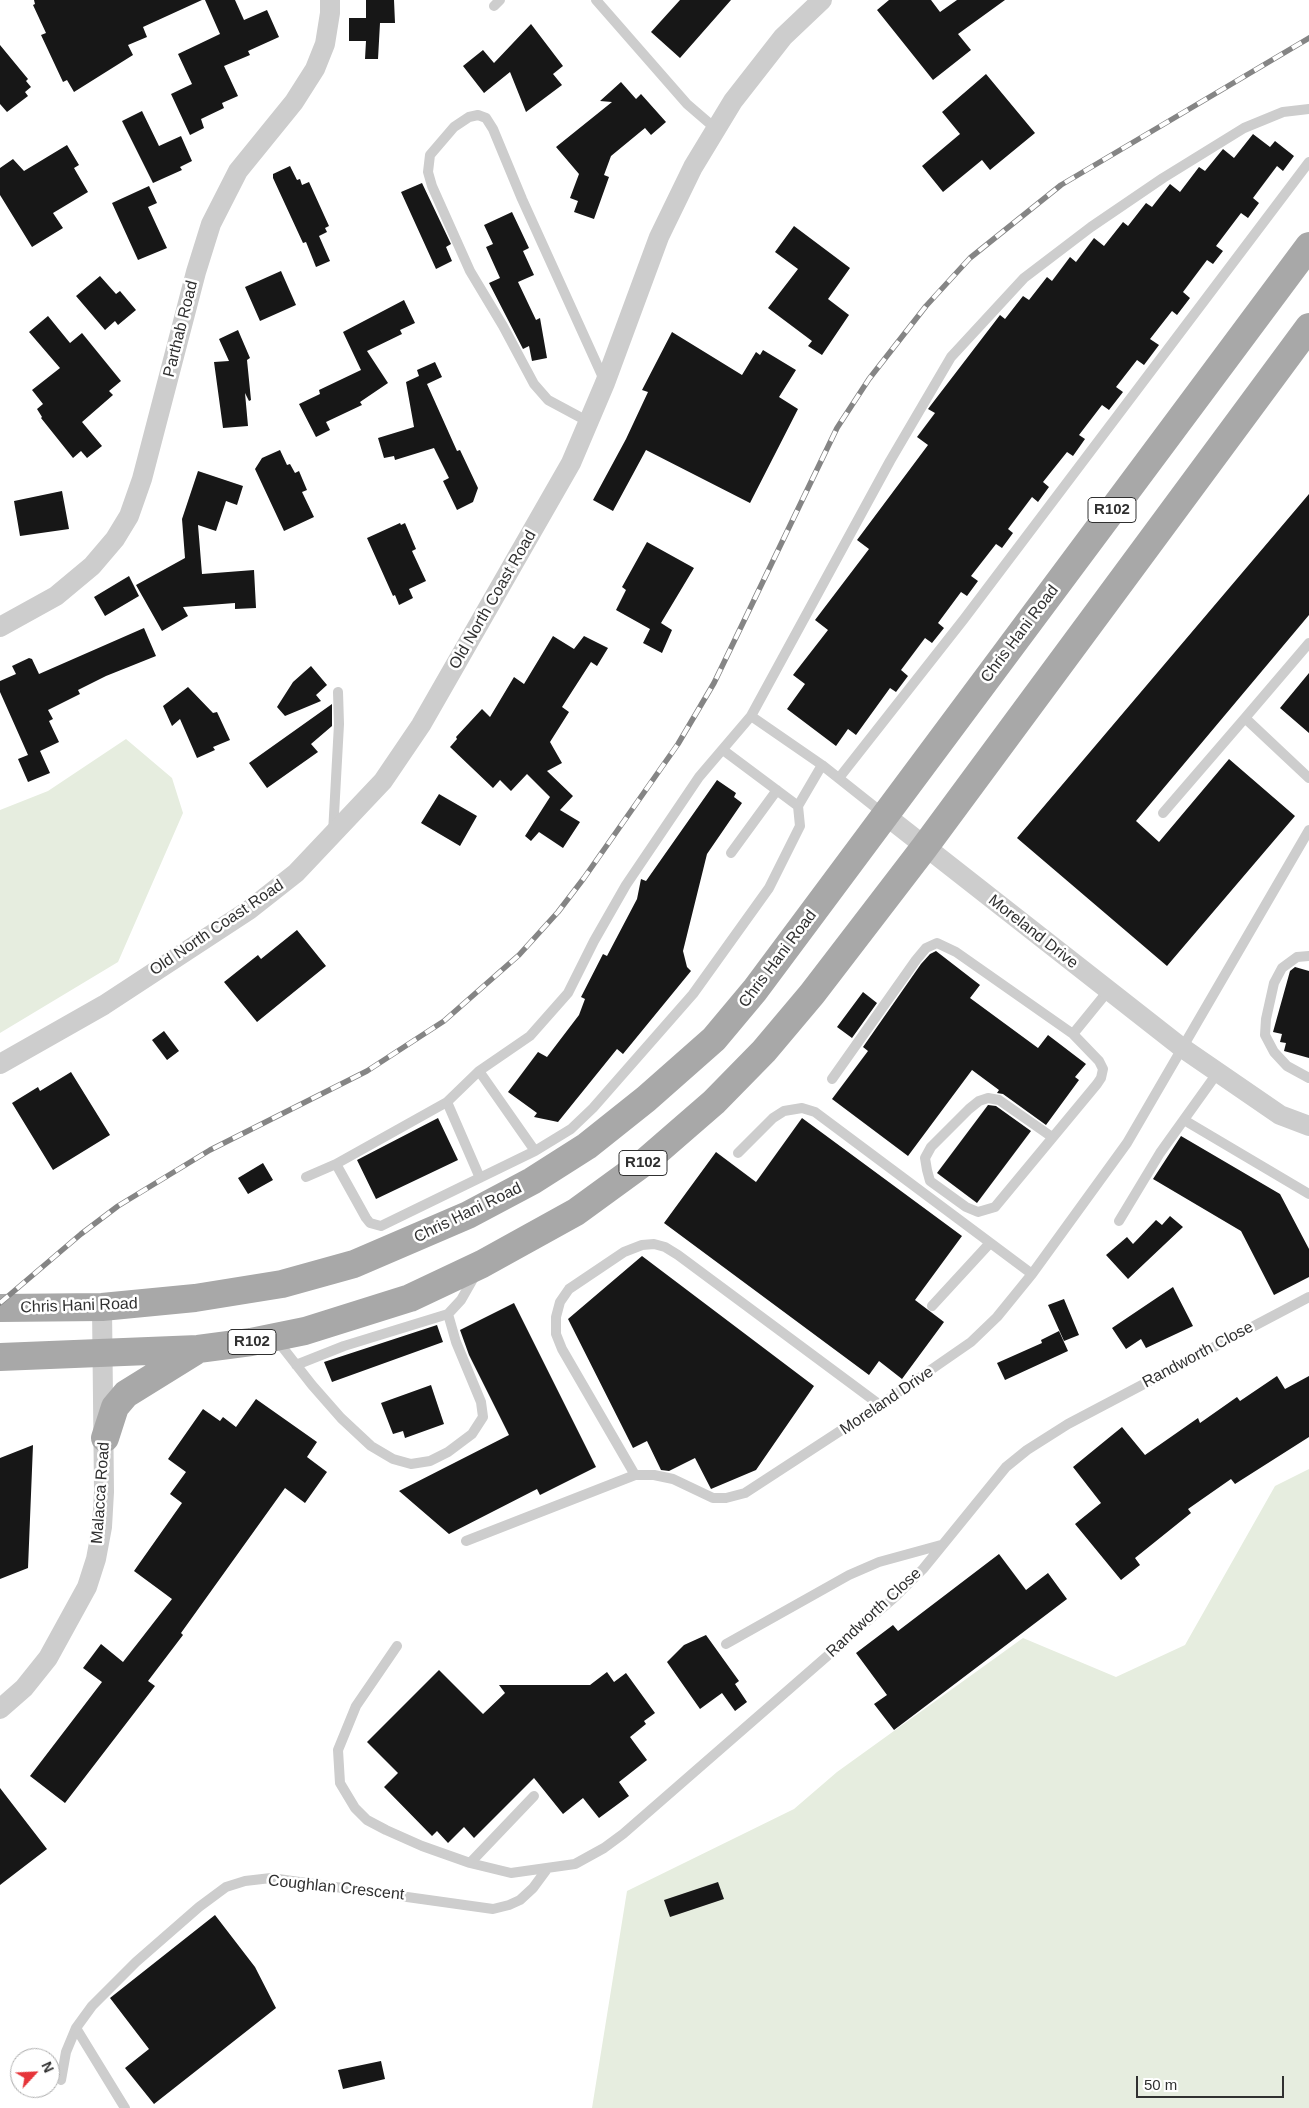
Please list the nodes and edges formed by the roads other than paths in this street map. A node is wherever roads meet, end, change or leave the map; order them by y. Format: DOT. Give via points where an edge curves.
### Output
graph roads {
  1 [pos="330,0"];
  2 [pos="596,0"];
  3 [pos="822,0"];
  4 [pos="1309,109"];
  5 [pos="716,129"];
  6 [pos="1309,162"];
  7 [pos="1309,246"];
  8 [pos="1309,327"];
  9 [pos="605,383"];
  10 [pos="588,422"];
  11 [pos="0,627"];
  12 [pos="1309,643"];
  13 [pos="338,692"];
  14 [pos="751,716"];
  15 [pos="1245,718"];
  16 [pos="723,750"];
  17 [pos="822,765"];
  18 [pos="839,778"];
  19 [pos="1309,778"];
  20 [pos="777,790"];
  21 [pos="798,806"];
  22 [pos="1163,813"];
  23 [pos="885,815"];
  24 [pos="1309,830"];
  25 [pos="333,836"];
  26 [pos="924,848"];
  27 [pos="731,853"];
  28 [pos="1309,956"];
  29 [pos="1108,991"];
  30 [pos="1072,1034"];
  31 [pos="1181,1048"];
  32 [pos="0,1064"];
  33 [pos="479,1071"];
  34 [pos="1218,1072"];
  35 [pos="1309,1078"];
  36 [pos="832,1079"];
  37 [pos="447,1102"];
  38 [pos="1184,1120"];
  39 [pos="1309,1126"];
  40 [pos="1052,1138"];
  41 [pos="535,1151"];
  42 [pos="738,1153"];
  43 [pos="336,1164"];
  44 [pos="306,1177"];
  45 [pos="480,1178"];
  46 [pos="1309,1194"];
  47 [pos="1119,1222"];
  48 [pos="990,1243"];
  49 [pos="482,1264"];
  50 [pos="1032,1274"];
  51 [pos="1309,1297"];
  52 [pos="932,1306"];
  53 [pos="102,1307"];
  54 [pos="0,1308"];
  55 [pos="448,1314"];
  56 [pos="274,1337"];
  57 [pos="198,1349"];
  58 [pos="103,1354"];
  59 [pos="0,1357"];
  60 [pos="296,1366"];
  61 [pos="880,1406"];
  62 [pos="105,1438"];
  63 [pos="635,1475"];
  64 [pos="466,1541"];
  65 [pos="941,1545"];
  66 [pos="726,1644"];
  67 [pos="397,1646"];
  68 [pos="0,1709"];
  69 [pos="534,1796"];
  70 [pos="470,1862"];
  71 [pos="547,1869"];
  72 [pos="76,2028"];
  73 [pos="61,2080"];
  74 [pos="125,2108"];
  1 -- 11 [label="street, Parthab Road" via="325,44 315,68 294,102 238,171 211,224 142,479 129,516 92,566 56,596"];
  2 -- 5 [label="lane" via="688,104"];
  3 -- 5 [label="street, Old North Coast Road" via="783,37"];
  4 -- 14 [label="lane" via="1283,112 1244,128 1115,211 1024,278 951,357 890,461"];
  5 -- 9 [label="street, Old North Coast Road" via="693,166 659,237"];
  6 -- 18 [label="lane" via="1006,564"];
  7 -- 23 [label="main road, Chris Hani Road / R102"];
  8 -- 26 [label="main road, R102"];
  9 -- 10 [label="street, Old North Coast Road"];
  9 -- 10 [label="lane" via="489,122 482,115 469,117 454,128 430,155 428,172 432,186 470,271 534,384 548,400"];
  10 -- 25 [label="street, Old North Coast Road" via="571,463 421,725 383,781"];
  12 -- 15 [label="lane"];
  13 -- 25 [label="lane"];
  14 -- 16 [label="lane"];
  14 -- 17 [label="lane"];
  15 -- 19 [label="lane"];
  15 -- 22 [label="lane"];
  16 -- 20 [label="lane"];
  16 -- 33 [label="lane" via="699,777 626,886 568,993 530,1036"];
  17 -- 18 [label="lane"];
  17 -- 21 [label="lane"];
  18 -- 23 [label="lane"];
  20 -- 21 [label="lane"];
  20 -- 27 [label="lane"];
  21 -- 41 [label="lane" via="800,826 782,864 693,994 593,1108 571,1129"];
  23 -- 26 [label="street, Moreland Drive"];
  23 -- 53 [label="main road, Chris Hani Road / R102" via="755,990 714,1039 587,1146 532,1181 468,1216 354,1264 282,1284 195,1298"];
  24 -- 31 [label="lane, Moreland Drive"];
  25 -- 32 [label="street, Old North Coast Road" via="296,873 249,910 104,1005"];
  26 -- 29 [label="street, Moreland Drive"];
  26 -- 49 [label="main road, R102" via="812,994 764,1051 714,1102 646,1161 576,1212"];
  28 -- 35 [label="lane" via="1297,956 1282,968 1274,983 1265,1035 1287,1066"];
  29 -- 30 [label="lane"];
  29 -- 31 [label="street, Moreland Drive"];
  30 -- 36 [label="lane" via="956,952 937,943 926,948 916,960"];
  30 -- 40 [label="lane" via="1099,1062 1102,1075"];
  31 -- 34 [label="street, Moreland Drive"];
  31 -- 50 [label="lane, Moreland Drive" via="1127,1143"];
  33 -- 37 [label="lane"];
  33 -- 41 [label="lane"];
  34 -- 38 [label="lane"];
  34 -- 39 [label="street, Moreland Drive" via="1280,1114"];
  37 -- 43 [label="lane"];
  37 -- 45 [label="lane"];
  38 -- 46 [label="lane"];
  38 -- 47 [label="lane"];
  40 -- 40 [label="lane" via="995,1207 987,1210 978,1212 966,1207 930,1181 925,1158 930,1147 979,1101 988,1098 999,1100"];
  41 -- 45 [label="lane"];
  42 -- 48 [label="lane" via="784,1111 802,1108 815,1112"];
  43 -- 44 [label="lane"];
  43 -- 45 [label="lane" via="366,1218 370,1223 381,1226"];
  48 -- 50 [label="lane"];
  48 -- 52 [label="lane"];
  49 -- 55 [label="lane" via="461,1300"];
  49 -- 56 [label="main road, R102" via="410,1298 305,1331"];
  50 -- 61 [label="lane, Moreland Drive" via="997,1317 971,1342"];
  51 -- 65 [label="lane, Randworth Close" via="1046,1436 1006,1467"];
  53 -- 54 [label="main road, Chris Hani Road / R102"];
  53 -- 58 [label="street, Malacca Road"];
  55 -- 60 [label="lane" via="344,1346"];
  55 -- 60 [label="lane" via="481,1402 483,1416 472,1434 430,1461 411,1464 393,1459 372,1446 341,1418"];
  56 -- 57 [label="main road, R102"];
  56 -- 60 [label="lane"];
  57 -- 58 [label="main road, R102"];
  57 -- 62 [label="main road" via="126,1394 115,1407"];
  58 -- 59 [label="main road, R102"];
  58 -- 62 [label="street, Malacca Road"];
  61 -- 63 [label="lane, Moreland Drive" via="745,1493 713,1498 673,1479 654,1474"];
  61 -- 63 [label="lane" via="678,1255 654,1244 642,1245 624,1252 569,1288 556,1317 556,1334 562,1349"];
  62 -- 68 [label="street, Malacca Road" via="102,1527 87,1587 48,1658 24,1688"];
  63 -- 64 [label="lane, Moreland Drive"];
  65 -- 66 [label="lane" via="879,1562 850,1575"];
  65 -- 71 [label="lane, Randworth Close" via="895,1597 623,1834 575,1864"];
  67 -- 70 [label="lane" via="356,1706 338,1750 340,1783 355,1808 367,1820 422,1846"];
  69 -- 70 [label="lane"];
  70 -- 71 [label="lane, Randworth Close" via="511,1873"];
  71 -- 72 [label="lane, Coughlan Crescent" via="520,1900 493,1908 271,1878 226,1887 136,1962 92,2006"];
  72 -- 73 [label="lane, Coughlan Crescent" via="66,2052"];
  72 -- 74 [label="lane"];
}
